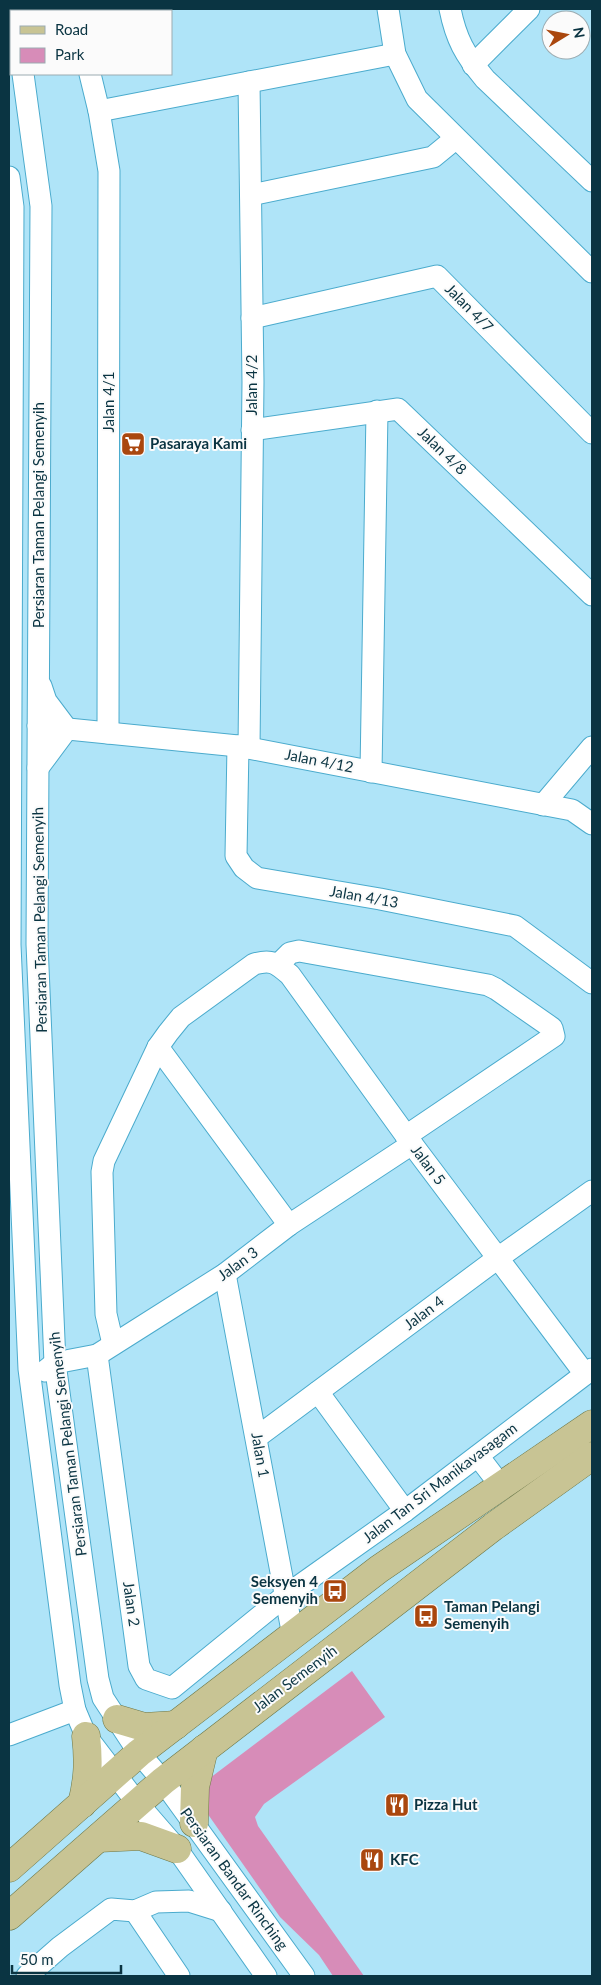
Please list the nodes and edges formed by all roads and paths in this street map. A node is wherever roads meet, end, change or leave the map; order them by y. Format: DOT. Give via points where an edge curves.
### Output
graph roads {
  1 [pos="388,9"];
  2 [pos="450,9"];
  3 [pos="529,9"];
  4 [pos="395,54"];
  5 [pos="473,65"];
  6 [pos="23,75"];
  7 [pos="90,75"];
  8 [pos="249,82"];
  9 [pos="100,111"];
  10 [pos="455,138"];
  11 [pos="9,177"];
  12 [pos="592,181"];
  13 [pos="251,194"];
  14 [pos="592,272"];
  15 [pos="252,318"];
  16 [pos="377,411"];
  17 [pos="252,430"];
  18 [pos="592,432"];
  19 [pos="592,595"];
  20 [pos="39,679"];
  21 [pos="11,684"];
  22 [pos="38,726"];
  23 [pos="67,729"];
  24 [pos="108,733"];
  25 [pos="243,747"];
  26 [pos="592,747"];
  27 [pos="11,762"];
  28 [pos="38,768"];
  29 [pos="371,772"];
  30 [pos="543,805"];
  31 [pos="592,824"];
  32 [pos="273,963"];
  33 [pos="592,983"];
  34 [pos="158,1047"];
  35 [pos="13,1106"];
  36 [pos="409,1140"];
  37 [pos="14,1149"];
  38 [pos="46,1155"];
  39 [pos="9,1176"];
  40 [pos="592,1191"];
  41 [pos="22,1198"];
  42 [pos="289,1225"];
  43 [pos="498,1258"];
  44 [pos="225,1274"];
  45 [pos="27,1328"];
  46 [pos="105,1349"];
  47 [pos="55,1363"];
  48 [pos="589,1371"];
  49 [pos="318,1392"];
  50 [pos="32,1396"];
  51 [pos="592,1424"];
  52 [pos="257,1438"];
  53 [pos="478,1456"];
  54 [pos="592,1456"];
  55 [pos="501,1486"];
  56 [pos="405,1511"];
  57 [pos="285,1596"];
  58 [pos="293,1636"];
  59 [pos="74,1710"];
  60 [pos="117,1719"];
  61 [pos="176,1725"];
  62 [pos="9,1735"];
  63 [pos="86,1736"];
  64 [pos="204,1749"];
  65 [pos="139,1753"];
  66 [pos="115,1774"];
  67 [pos="163,1781"];
  68 [pos="82,1804"];
  69 [pos="138,1804"];
  70 [pos="194,1823"];
  71 [pos="99,1838"];
  72 [pos="177,1849"];
  73 [pos="9,1868"];
  74 [pos="135,1911"];
  75 [pos="221,1911"];
  76 [pos="9,1916"];
  77 [pos="27,1976"];
  78 [pos="179,1976"];
  79 [pos="266,1976"];
  80 [pos="304,1976"];
  1 -- 4 [label="street"];
  2 -- 5 [label="street" via="455,34"];
  3 -- 5 [label="street"];
  4 -- 8 [label="street"];
  4 -- 10 [label="street" via="416,99"];
  5 -- 12 [label="street"];
  6 -- 20 [label="street, Persiaran Taman Pelangi Semenyih" via="40,206"];
  7 -- 9 [label="street, Jalan 4/1"];
  8 -- 9 [label="street"];
  8 -- 13 [label="street, Jalan 4/2"];
  9 -- 24 [label="street, Jalan 4/1" via="109,171"];
  10 -- 13 [label="street" via="433,158"];
  10 -- 14 [label="street"];
  11 -- 21 [label="street, Persiaran Taman Pelangi Semenyih" via="13,207"];
  13 -- 15 [label="street, Jalan 4/2"];
  15 -- 17 [label="street, Jalan 4/2"];
  15 -- 18 [label="street, Jalan 4/7" via="437,276"];
  16 -- 17 [label="street, Jalan 4/8"];
  16 -- 19 [label="street, Jalan 4/8" via="398,409"];
  16 -- 29 [label="street"];
  17 -- 25 [label="street, Jalan 4/2"];
  20 -- 22 [label="street, Persiaran Taman Pelangi Semenyih"];
  20 -- 23 [label="street" via="46,701"];
  21 -- 22 [label="street" via="25,715"];
  21 -- 27 [label="street, Persiaran Taman Pelangi Semenyih"];
  22 -- 23 [label="street, Jalan 4/12"];
  22 -- 27 [label="street" via="30,731"];
  22 -- 28 [label="street, Persiaran Taman Pelangi Semenyih"];
  23 -- 24 [label="street, Jalan 4/12"];
  23 -- 28 [label="street"];
  24 -- 25 [label="street, Jalan 4/12"];
  25 -- 29 [label="street, Jalan 4/12"];
  25 -- 33 [label="street, Jalan 4/13" via="236,856 256,878 515,926"];
  26 -- 30 [label="street"];
  27 -- 35 [label="street, Persiaran Taman Pelangi Semenyih"];
  28 -- 38 [label="street, Persiaran Taman Pelangi Semenyih" via="38,944"];
  29 -- 30 [label="street, Jalan 4/12"];
  30 -- 31 [label="street, Jalan 4/12" via="572,810"];
  32 -- 34 [label="street" via="254,964 181,1017"];
  32 -- 36 [label="street, Jalan 5" via="290,975"];
  32 -- 36 [label="street, Jalan 3" via="299,950 488,985 552,1028 554,1036"];
  34 -- 42 [label="street"];
  34 -- 46 [label="street" via="103,1166"];
  35 -- 37 [label="street, Persiaran Taman Pelangi Semenyih"];
  36 -- 42 [label="street, Jalan 3"];
  36 -- 43 [label="street, Jalan 5"];
  37 -- 38 [label="street"];
  37 -- 41 [label="street, Persiaran Taman Pelangi Semenyih"];
  38 -- 47 [label="street, Persiaran Taman Pelangi Semenyih"];
  39 -- 41 [label="street"];
  40 -- 43 [label="street, Jalan 4"];
  41 -- 45 [label="street, Persiaran Taman Pelangi Semenyih"];
  42 -- 44 [label="street, Jalan 3"];
  43 -- 48 [label="street, Jalan 5"];
  43 -- 49 [label="street, Jalan 4"];
  44 -- 46 [label="street, Jalan 3"];
  44 -- 52 [label="street, Jalan 1"];
  45 -- 47 [label="street" via="35,1344"];
  45 -- 50 [label="street, Persiaran Taman Pelangi Semenyih"];
  46 -- 47 [label="street, Jalan 3"];
  46 -- 57 [label="street, Jalan 2" via="139,1666 146,1679 172,1688"];
  47 -- 50 [label="street" via="35,1384"];
  47 -- 60 [label="street, Persiaran Taman Pelangi Semenyih" via="98,1679 103,1698"];
  48 -- 53 [label="street, Jalan Tan Sri Manikavasagam"];
  49 -- 52 [label="street, Jalan 4"];
  49 -- 56 [label="street"];
  50 -- 59 [label="street, Persiaran Taman Pelangi Semenyih"];
  51 -- 55 [label="main road"];
  52 -- 57 [label="street, Jalan 1"];
  53 -- 55 [label="street"];
  53 -- 56 [label="street, Jalan Tan Sri Manikavasagam"];
  54 -- 64 [label="main road, Jalan Semenyih" via="493,1527"];
  55 -- 58 [label="main road" via="379,1569"];
  56 -- 57 [label="street, Jalan Tan Sri Manikavasagam"];
  57 -- 58 [label="street, Jalan 1"];
  58 -- 61 [label="main road"];
  59 -- 62 [label="street"];
  59 -- 63 [label="street, Persiaran Taman Pelangi Semenyih"];
  60 -- 61 [label="main road" via="144,1727"];
  60 -- 65 [label="street, Persiaran Taman Pelangi Semenyih"];
  61 -- 65 [label="main road"];
  63 -- 66 [label="street, Persiaran Taman Pelangi Semenyih"];
  63 -- 68 [label="main road" via="88,1780"];
  64 -- 67 [label="main road, Jalan Semenyih"];
  64 -- 70 [label="main road" via="195,1786"];
  65 -- 66 [label="main road"];
  65 -- 67 [label="street, Persiaran Bandar Rinching"];
  66 -- 68 [label="main road"];
  66 -- 69 [label="street, Persiaran Bandar Rinching"];
  67 -- 69 [label="main road, Jalan Semenyih"];
  67 -- 70 [label="street, Persiaran Bandar Rinching"];
  68 -- 73 [label="main road"];
  69 -- 71 [label="main road, Jalan Semenyih"];
  69 -- 72 [label="street, Persiaran Bandar Rinching"];
  70 -- 80 [label="street, Persiaran Bandar Rinching"];
  71 -- 72 [label="main road" via="140,1836"];
  71 -- 76 [label="main road, Jalan Semenyih"];
  72 -- 75 [label="street, Persiaran Bandar Rinching"];
  74 -- 75 [label="street" via="156,1902 189,1901"];
  74 -- 77 [label="street" via="111,1910"];
  74 -- 78 [label="street"];
  75 -- 79 [label="street, Persiaran Bandar Rinching"];
}
